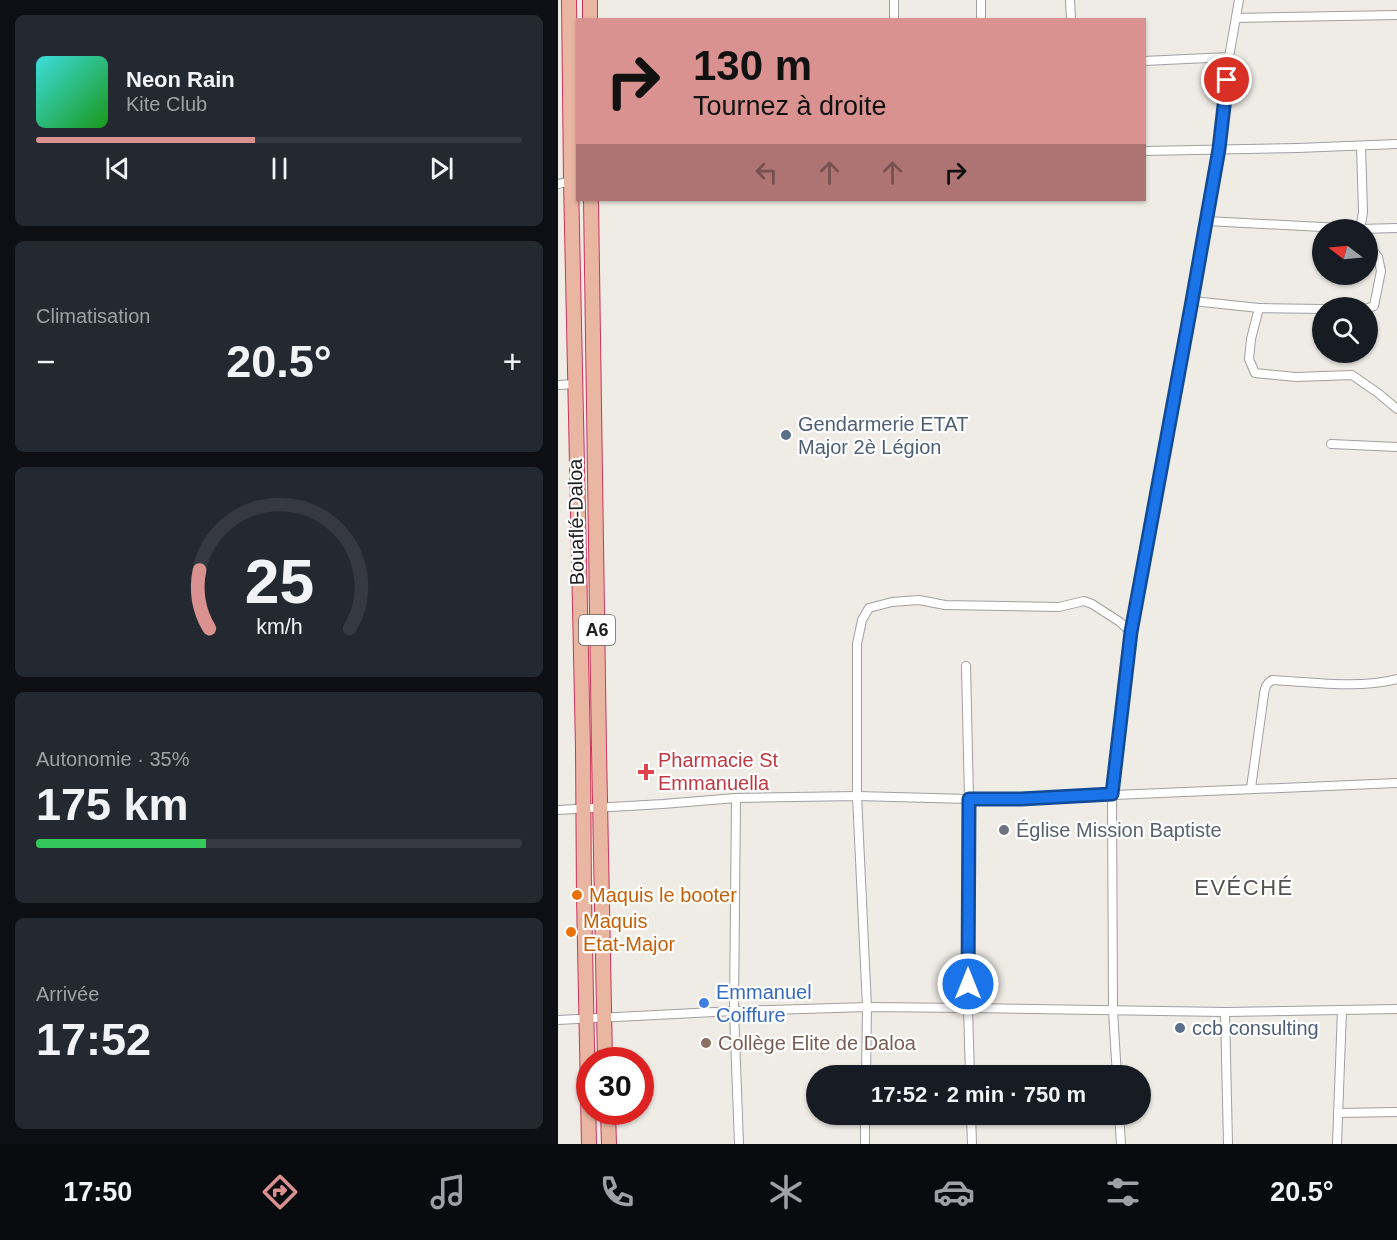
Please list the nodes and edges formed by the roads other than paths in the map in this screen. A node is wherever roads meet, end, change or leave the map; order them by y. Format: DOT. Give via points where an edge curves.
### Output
graph roads {
  1 [pos="569,0"];
  2 [pos="590,0"];
  3 [pos="894,0"];
  4 [pos="981,0"];
  5 [pos="1070,0"];
  6 [pos="1239,0"];
  7 [pos="1397,15"];
  8 [pos="591,18"];
  9 [pos="894,18"];
  10 [pos="981,18"];
  11 [pos="1071,18"];
  12 [pos="1236,18"];
  13 [pos="1229,57"];
  14 [pos="1146,61"];
  15 [pos="1397,144"];
  16 [pos="1361,146"];
  17 [pos="1219,149"];
  18 [pos="1146,151"];
  19 [pos="569,176"];
  20 [pos="591,201"];
  21 [pos="1362,219"];
  22 [pos="1207,221"];
  23 [pos="1312,226"];
  24 [pos="1397,228"];
  25 [pos="1378,229"];
  26 [pos="1378,257"];
  27 [pos="1376,297"];
  28 [pos="1192,301"];
  29 [pos="1259,308"];
  30 [pos="1312,309"];
  31 [pos="576,384"];
  32 [pos="558,385"];
  33 [pos="1397,409"];
  34 [pos="1331,444"];
  35 [pos="1397,447"];
  36 [pos="1131,632"];
  37 [pos="966,666"];
  38 [pos="1397,679"];
  39 [pos="1397,783"];
  40 [pos="1251,788"];
  41 [pos="1112,794"];
  42 [pos="857,795"];
  43 [pos="736,798"];
  44 [pos="969,799"];
  45 [pos="600,808"];
  46 [pos="583,809"];
  47 [pos="558,810"];
  48 [pos="867,1007"];
  49 [pos="968,1008"];
  50 [pos="1397,1009"];
  51 [pos="1342,1010"];
  52 [pos="734,1011"];
  53 [pos="1113,1011"];
  54 [pos="1225,1012"];
  55 [pos="586,1018"];
  56 [pos="604,1018"];
  57 [pos="558,1020"];
  58 [pos="605,1047"];
  59 [pos="866,1065"];
  60 [pos="970,1065"];
  61 [pos="1116,1065"];
  62 [pos="1397,1112"];
  63 [pos="1338,1113"];
  64 [pos="608,1125"];
  65 [pos="865,1125"];
  66 [pos="971,1125"];
  67 [pos="1120,1125"];
  68 [pos="589,1144"];
  69 [pos="609,1144"];
  70 [pos="740,1144"];
  71 [pos="865,1144"];
  72 [pos="972,1144"];
  73 [pos="1121,1144"];
  74 [pos="1228,1144"];
  75 [pos="1337,1144"];
  1 -- 19 [label="highway, Bouaflé-Daloa / A6"];
  2 -- 8 [label="highway"];
  3 -- 9 [label="street"];
  4 -- 10 [label="street"];
  5 -- 11 [label="street"];
  6 -- 12 [label="street"];
  7 -- 12 [label="street"];
  12 -- 13 [label="street"];
  13 -- 14 [label="street"];
  13 -- 17 [label="street"];
  15 -- 16 [label="street"];
  16 -- 17 [label="street"];
  16 -- 21 [label="street"];
  17 -- 18 [label="street"];
  17 -- 22 [label="street"];
  19 -- 31 [label="highway, Bouaflé-Daloa / A6"];
  20 -- 45 [label="highway, Bouaflé-Daloa / A6"];
  22 -- 23 [label="street"];
  22 -- 28 [label="street"];
  24 -- 25 [label="street"];
  26 -- 27 [label="street" via="1381,271"];
  28 -- 29 [label="street"];
  28 -- 36 [label="street"];
  29 -- 30 [label="street"];
  29 -- 33 [label="street" via="1249,359 1255,374 1352,375"];
  31 -- 32 [label="street"];
  31 -- 46 [label="highway, Bouaflé-Daloa / A6"];
  34 -- 35 [label="street"];
  36 -- 41 [label="street"];
  36 -- 42 [label="street" via="1084,602 1059,607 945,605 919,600 869,608 857,644"];
  37 -- 44 [label="street"];
  38 -- 40 [label="street" via="1365,684 1268,682"];
  39 -- 40 [label="street"];
  40 -- 41 [label="street"];
  41 -- 44 [label="street"];
  41 -- 53 [label="street"];
  42 -- 43 [label="street"];
  42 -- 44 [label="street"];
  42 -- 48 [label="street"];
  43 -- 45 [label="street"];
  43 -- 52 [label="street"];
  44 -- 49 [label="street"];
  45 -- 46 [label="street"];
  45 -- 56 [label="highway, Bouaflé-Daloa / A6"];
  46 -- 47 [label="street"];
  46 -- 55 [label="highway, Bouaflé-Daloa / A6"];
  48 -- 49 [label="street"];
  48 -- 52 [label="street"];
  48 -- 59 [label="street"];
  49 -- 53 [label="street"];
  49 -- 60 [label="street"];
  50 -- 51 [label="street"];
  51 -- 54 [label="street"];
  51 -- 63 [label="street"];
  52 -- 56 [label="street"];
  52 -- 70 [label="street"];
  53 -- 54 [label="street"];
  53 -- 61 [label="street"];
  54 -- 74 [label="street"];
  55 -- 56 [label="street"];
  55 -- 57 [label="street"];
  55 -- 68 [label="highway, Bouaflé-Daloa / A6"];
  56 -- 58 [label="highway, Bouaflé-Daloa / A6"];
  62 -- 63 [label="street"];
  63 -- 75 [label="street"];
  64 -- 69 [label="highway"];
  65 -- 71 [label="street"];
  66 -- 72 [label="street"];
  67 -- 73 [label="street"];
}
